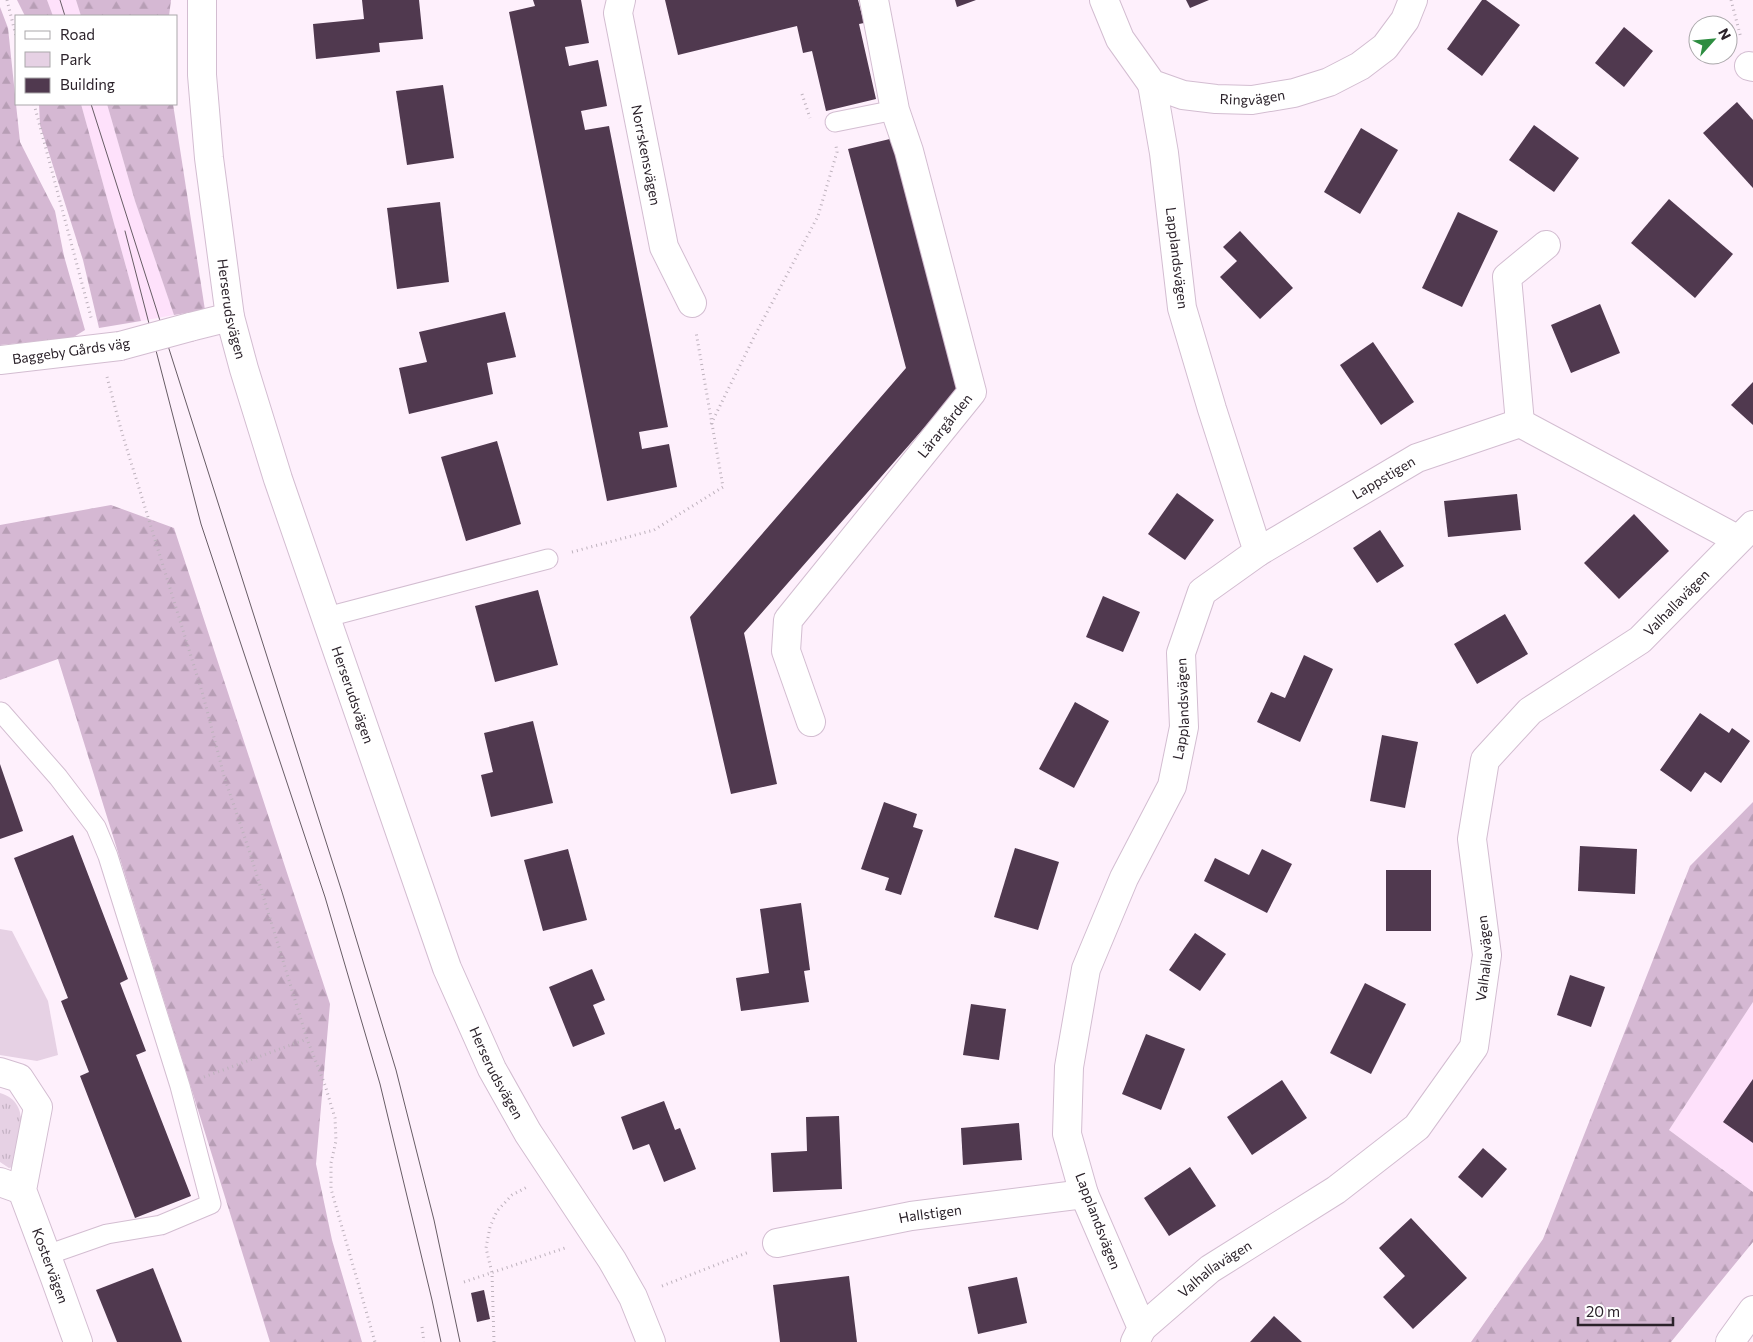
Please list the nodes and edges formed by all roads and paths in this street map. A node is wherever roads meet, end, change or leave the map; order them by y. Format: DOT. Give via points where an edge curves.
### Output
graph roads {
  1 [pos="6,0"];
  2 [pos="202,0"];
  3 [pos="621,0"];
  4 [pos="874,0"];
  5 [pos="1104,0"];
  6 [pos="1413,0"];
  7 [pos="1731,0"];
  8 [pos="15,32"];
  9 [pos="1751,67"];
  10 [pos="1152,84"];
  11 [pos="34,105"];
  12 [pos="896,110"];
  13 [pos="835,122"];
  14 [pos="1546,245"];
  15 [pos="692,303"];
  16 [pos="230,317"];
  17 [pos="110,347"];
  18 [pos="0,360"];
  19 [pos="1520,422"];
  20 [pos="711,424"];
  21 [pos="1745,532"];
  22 [pos="1258,552"];
  23 [pos="548,559"];
  24 [pos="327,617"];
  25 [pos="1,712"];
  26 [pos="811,722"];
  27 [pos="307,1039"];
  28 [pos="0,1072"];
  29 [pos="180,1086"];
  30 [pos="535,1182"];
  31 [pos="11,1186"];
  32 [pos="1084,1194"];
  33 [pos="597,1237"];
  34 [pos="766,1246"];
  35 [pos="47,1255"];
  36 [pos="492,1273"];
  37 [pos="464,1282"];
  38 [pos="633,1297"];
  39 [pos="1753,1310"];
  40 [pos="422,1327"];
  41 [pos="1139,1335"];
  42 [pos="78,1342"];
  43 [pos="375,1342"];
  44 [pos="424,1342"];
  45 [pos="494,1342"];
  46 [pos="651,1342"];
  47 [pos="1730,1342"];
  1 -- 8 [label="path"];
  2 -- 16 [label="street, Herserudsvägen" via="202,75 209,158"];
  3 -- 15 [label="street, Norrskensvägen" via="618,12 664,247"];
  4 -- 12 [label="street, Lärargården"];
  5 -- 10 [label="street" via="1120,39"];
  6 -- 10 [label="street, Ringvägen" via="1405,20 1385,46 1360,66 1329,82 1294,93 1252,100 1183,95"];
  7 -- 9 [label="path"];
  10 -- 22 [label="street, Lapplandsvägen" via="1164,153 1182,308"];
  11 -- 17 [label="path"];
  12 -- 13 [label="lane"];
  12 -- 26 [label="street, Lärargården" via="972,392 788,620 786,651"];
  13 -- 20 [label="path" via="837,152 818,216"];
  14 -- 19 [label="street" via="1507,278"];
  15 -- 20 [label="path"];
  16 -- 17 [label="street, Baggeby Gårds väg, bridge"];
  16 -- 24 [label="street, Herserudsvägen" via="278,479"];
  17 -- 18 [label="street, Baggeby Gårds väg"];
  17 -- 27 [label="path" via="122,433 203,695 224,776"];
  19 -- 21 [label="street"];
  19 -- 22 [label="street, Lappstigen" via="1416,458"];
  20 -- 23 [label="path" via="723,487 654,530"];
  21 -- 41 [label="street, Valhallavägen" via="1640,640 1530,711 1485,760 1472,839 1487,955 1474,1047 1417,1128 1336,1190 1210,1269"];
  22 -- 32 [label="street, Lapplandsvägen" via="1202,592 1181,653 1184,727 1172,786 1124,878 1086,969 1069,1067 1067,1134"];
  23 -- 24 [label="lane"];
  24 -- 33 [label="street, Herserudsvägen" via="447,968 492,1069 528,1132"];
  25 -- 29 [label="lane" via="58,777 96,828 108,856"];
  27 -- 29 [label="path"];
  27 -- 43 [label="path" via="335,1118 331,1189"];
  28 -- 31 [label="street, Kostervägen" via="19,1078 38,1107"];
  29 -- 35 [label="lane" via="211,1204 161,1225 107,1234"];
  30 -- 36 [label="path" via="512,1195 497,1211 486,1248"];
  31 -- 35 [label="street, Kostervägen"];
  32 -- 34 [label="street, Hallstigen" via="911,1216"];
  32 -- 41 [label="street, Lapplandsvägen"];
  33 -- 36 [label="path"];
  33 -- 38 [label="street, Herserudsvägen"];
  34 -- 38 [label="path"];
  35 -- 42 [label="street, Kostervägen"];
  36 -- 37 [label="path"];
  36 -- 45 [label="path"];
  38 -- 46 [label="street, Herserudsvägen"];
  39 -- 47 [label="street"];
  40 -- 44 [label="path"];
}
